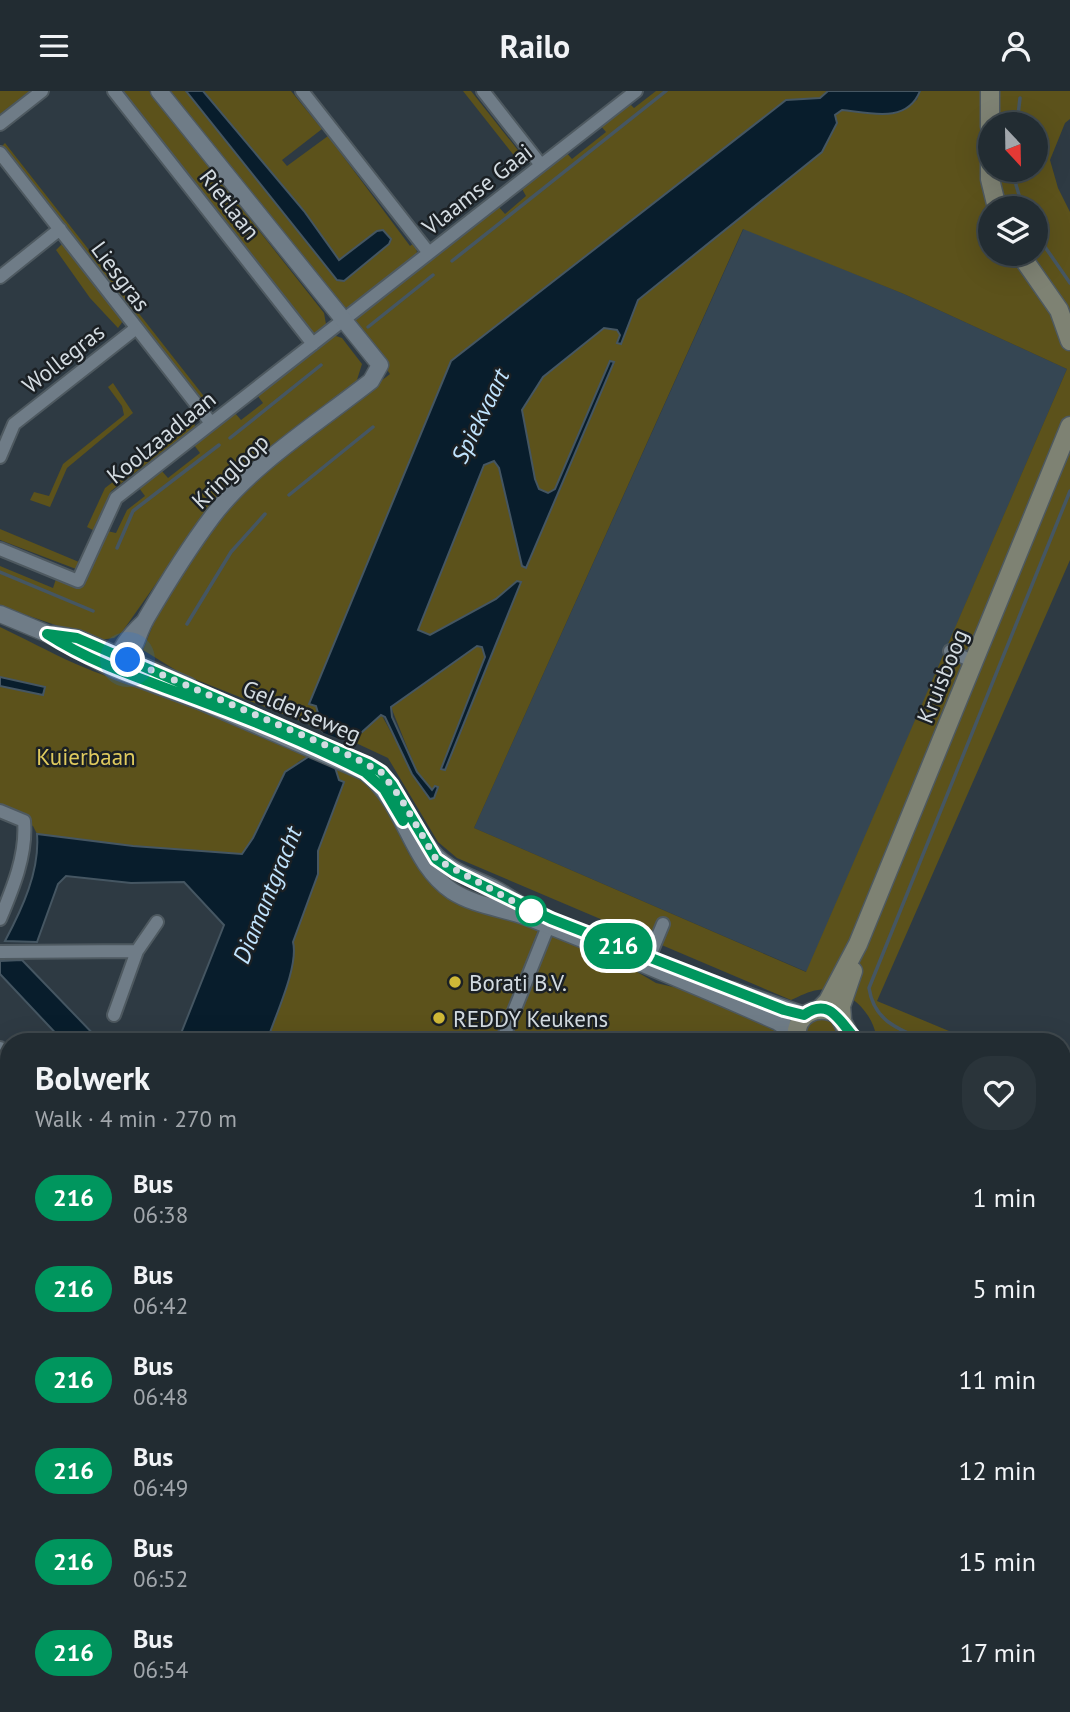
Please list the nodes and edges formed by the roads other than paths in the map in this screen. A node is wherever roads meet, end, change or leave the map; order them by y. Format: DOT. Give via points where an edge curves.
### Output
graph roads {
  1 [pos="42,91"];
  2 [pos="114,91"];
  3 [pos="159,91"];
  4 [pos="302,91"];
  5 [pos="483,91"];
  6 [pos="636,91"];
  7 [pos="990,91"];
  8 [pos="1002,91"];
  9 [pos="991,112"];
  10 [pos="996,112"];
  11 [pos="0,124"];
  12 [pos="0,153"];
  13 [pos="541,165"];
  14 [pos="60,229"];
  15 [pos="429,253"];
  16 [pos="1028,266"];
  17 [pos="0,277"];
  18 [pos="341,322"];
  19 [pos="135,329"];
  20 [pos="1070,341"];
  21 [pos="313,344"];
  22 [pos="211,423"];
  23 [pos="1070,426"];
  24 [pos="0,457"];
  25 [pos="0,549"];
  26 [pos="0,614"];
  27 [pos="950,651"];
  28 [pos="120,662"];
  29 [pos="974,662"];
  30 [pos="0,811"];
  31 [pos="0,919"];
  32 [pos="158,922"];
  33 [pos="550,922"];
  34 [pos="663,924"];
  35 [pos="858,944"];
  36 [pos="137,951"];
  37 [pos="0,952"];
  38 [pos="647,961"];
  39 [pos="812,1012"];
  40 [pos="114,1015"];
  41 [pos="505,1033"];
  42 [pos="792,1033"];
  43 [pos="799,1033"];
  44 [pos="848,1033"];
  1 -- 11 [label="street"];
  2 -- 21 [label="street, Rietlaan"];
  3 -- 18 [label="street, Kringloop" via="309,281 314,296"];
  4 -- 15 [label="street"];
  5 -- 13 [label="street"];
  6 -- 13 [label="street, Vlaamse Gaai"];
  7 -- 9 [label="main road"];
  8 -- 10 [label="main road"];
  12 -- 14 [label="street, Liesgras"];
  13 -- 15 [label="street, Vlaamse Gaai"];
  14 -- 17 [label="street"];
  14 -- 19 [label="street, Liesgras"];
  15 -- 18 [label="street, Vlaamse Gaai"];
  16 -- 20 [label="main road" via="1059,310"];
  18 -- 21 [label="street, Koolzaadlaan"];
  18 -- 28 [label="street, Kringloop" via="374,377 233,493 199,535 145,621 131,634"];
  19 -- 22 [label="street, Liesgras"];
  19 -- 24 [label="street, Wollegras" via="13,424"];
  21 -- 22 [label="street, Koolzaadlaan"];
  22 -- 25 [label="street, Koolzaadlaan" via="116,498 78,581"];
  23 -- 29 [label="main road, Kruisboog"];
  26 -- 28 [label="street, Gelderseweg" via="47,634 77,638"];
  27 -- 29 [label="street"];
  28 -- 33 [label="street, Gelderseweg" via="349,760 384,789 426,862 453,891 491,908"];
  29 -- 35 [label="main road, Kruisboog"];
  30 -- 31 [label="street" via="24,821 25,832 15,883"];
  32 -- 36 [label="street"];
  33 -- 38 [label="street, Gelderseweg"];
  33 -- 41 [label="street"];
  34 -- 38 [label="street"];
  35 -- 39 [label="main road, Kruisboog" via="828,1001"];
  35 -- 44 [label="main road, Kruisboog" via="841,1006"];
  36 -- 37 [label="street"];
  36 -- 40 [label="street"];
  38 -- 39 [label="street, Gelderseweg"];
  38 -- 42 [label="street, Gelderseweg" via="778,1021"];
  39 -- 43 [label="main road, Kruisboog"];
  39 -- 44 [label="main road" via="831,1010"];
}
